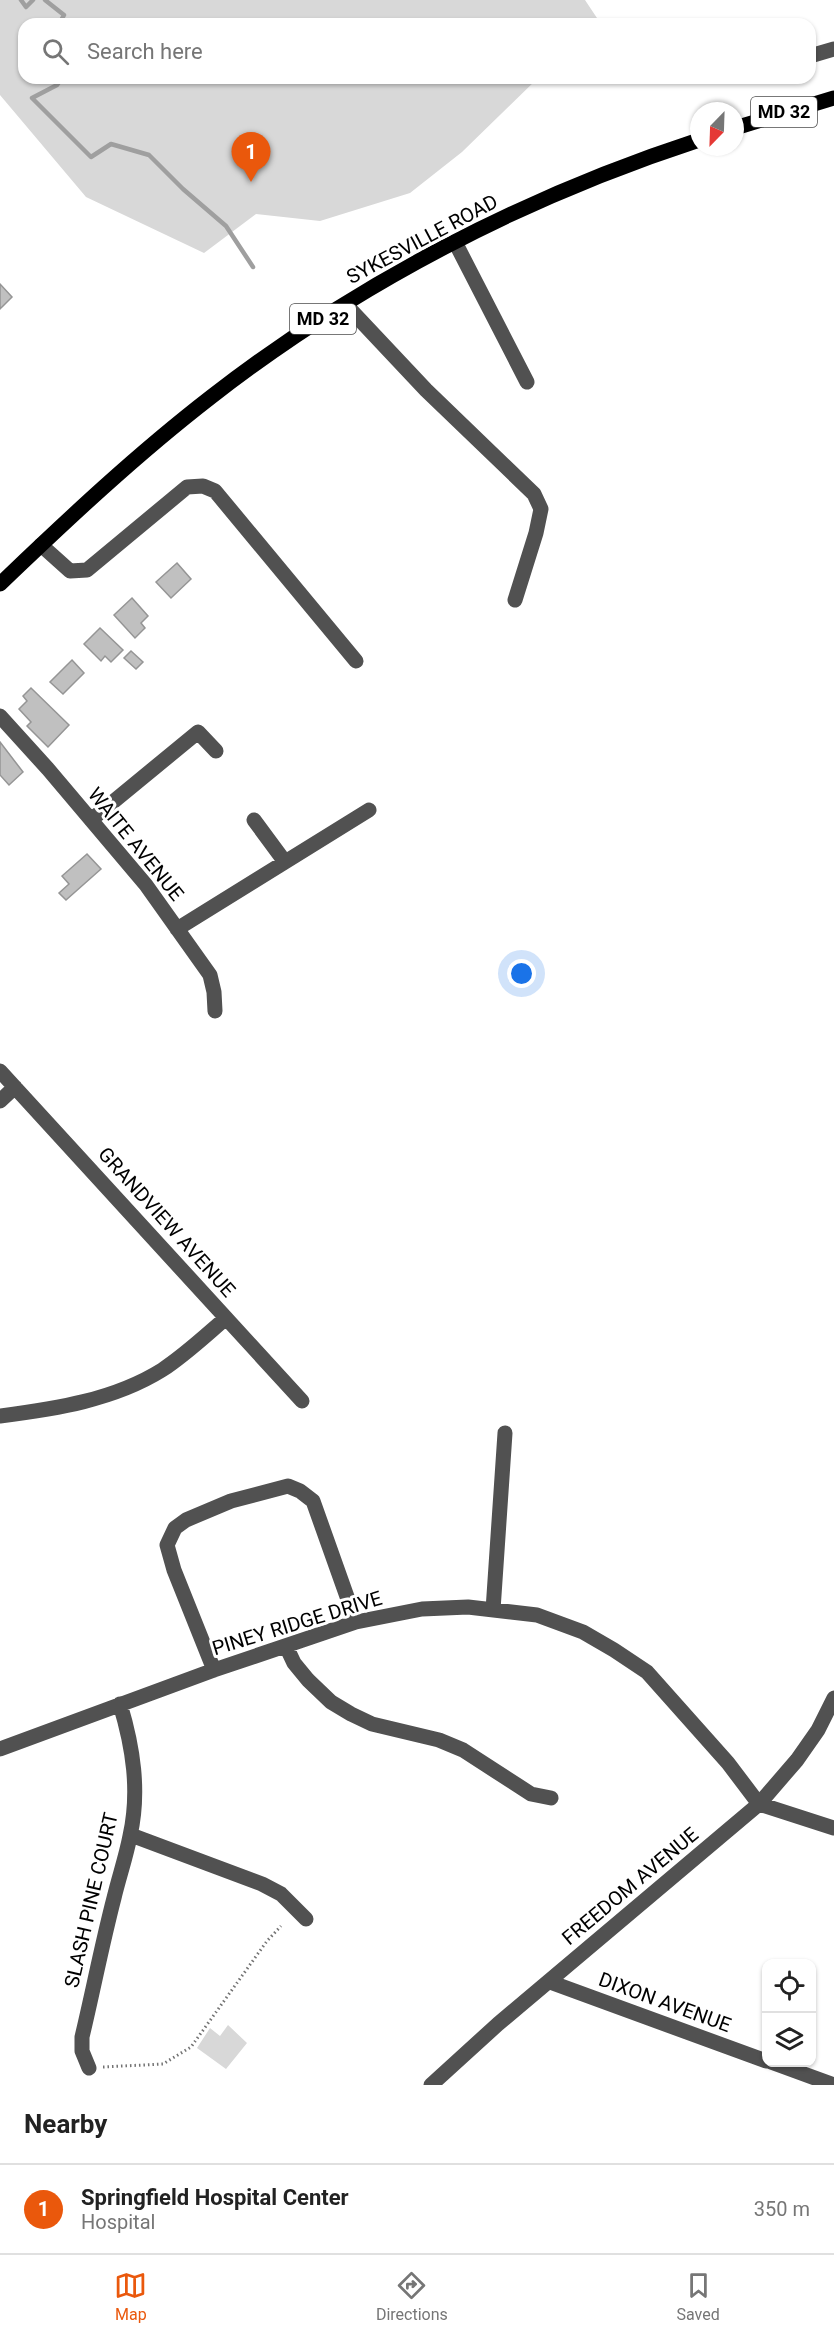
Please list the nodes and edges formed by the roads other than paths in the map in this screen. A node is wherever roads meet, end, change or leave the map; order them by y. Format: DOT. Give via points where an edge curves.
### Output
graph roads {
  1 [pos="834,49"];
  2 [pos="816,54"];
  3 [pos="834,98"];
  4 [pos="744,125"];
  5 [pos="690,143"];
  6 [pos="455,242"];
  7 [pos="346,304"];
  8 [pos="527,382"];
  9 [pos="41,545"];
  10 [pos="0,584"];
  11 [pos="515,600"];
  12 [pos="356,661"];
  13 [pos="0,716"];
  14 [pos="216,752"];
  15 [pos="369,810"];
  16 [pos="91,820"];
  17 [pos="254,820"];
  18 [pos="285,862"];
  19 [pos="177,929"];
  20 [pos="215,1011"];
  21 [pos="0,1071"];
  22 [pos="15,1088"];
  23 [pos="0,1101"];
  24 [pos="226,1318"];
  25 [pos="302,1401"];
  26 [pos="0,1416"];
  27 [pos="505,1433"];
  28 [pos="493,1610"];
  29 [pos="356,1622"];
  30 [pos="286,1646"];
  31 [pos="214,1670"];
  32 [pos="834,1698"];
  33 [pos="120,1704"];
  34 [pos="0,1749"];
  35 [pos="551,1798"];
  36 [pos="759,1804"];
  37 [pos="834,1828"];
  38 [pos="130,1835"];
  39 [pos="306,1919"];
  40 [pos="550,1982"];
  41 [pos="762,2060"];
  42 [pos="785,2067"];
  43 [pos="89,2068"];
  44 [pos="431,2085"];
  45 [pos="834,2085"];
  1 -- 2 [label="street"];
  3 -- 4 [label="main road, MD 32"];
  5 -- 6 [label="main road, SYKESVILLE ROAD / MD 32" via="600,176"];
  6 -- 7 [label="main road, SYKESVILLE ROAD / MD 32"];
  6 -- 8 [label="street"];
  7 -- 9 [label="main road, SYKESVILLE ROAD / MD 32" via="211,397 123,469"];
  7 -- 11 [label="street" via="426,390 534,494 541,509"];
  9 -- 10 [label="main road, SYKESVILLE ROAD / MD 32"];
  9 -- 12 [label="street" via="70,571 87,570 187,487 203,486 215,491"];
  13 -- 16 [label="street, WAITE AVENUE"];
  14 -- 16 [label="street" via="198,732"];
  15 -- 18 [label="street"];
  16 -- 19 [label="street, WAITE AVENUE"];
  17 -- 18 [label="street"];
  18 -- 19 [label="street"];
  19 -- 20 [label="street, WAITE AVENUE" via="210,975"];
  21 -- 22 [label="street, GRANDVIEW AVENUE"];
  22 -- 23 [label="street"];
  22 -- 24 [label="street, GRANDVIEW AVENUE"];
  24 -- 25 [label="street, GRANDVIEW AVENUE"];
  24 -- 26 [label="street" via="180,1357 146,1379 82,1402"];
  27 -- 28 [label="street"];
  28 -- 29 [label="street, PINEY RIDGE DRIVE" via="422,1609"];
  28 -- 36 [label="street, PINEY RIDGE DRIVE" via="537,1615 583,1632 647,1672"];
  29 -- 30 [label="street, PINEY RIDGE DRIVE"];
  29 -- 31 [label="street" via="319,1514 309,1496 288,1486 231,1501 186,1520 175,1528 167,1545"];
  30 -- 31 [label="street, PINEY RIDGE DRIVE"];
  30 -- 35 [label="street" via="308,1680 351,1714 372,1724 439,1740 463,1750 531,1794"];
  31 -- 33 [label="street, PINEY RIDGE DRIVE"];
  32 -- 36 [label="street, FREEDOM AVENUE" via="818,1730"];
  33 -- 34 [label="street, PINEY RIDGE DRIVE"];
  33 -- 38 [label="street, SLASH PINE COURT" via="131,1740 134,1774"];
  36 -- 37 [label="street"];
  36 -- 40 [label="street, FREEDOM AVENUE"];
  38 -- 39 [label="street" via="262,1884 280,1894"];
  38 -- 43 [label="street, SLASH PINE COURT" via="82,2037 82,2051"];
  40 -- 41 [label="street, DIXON AVENUE"];
  40 -- 44 [label="street, FREEDOM AVENUE"];
  42 -- 45 [label="street"];
}
